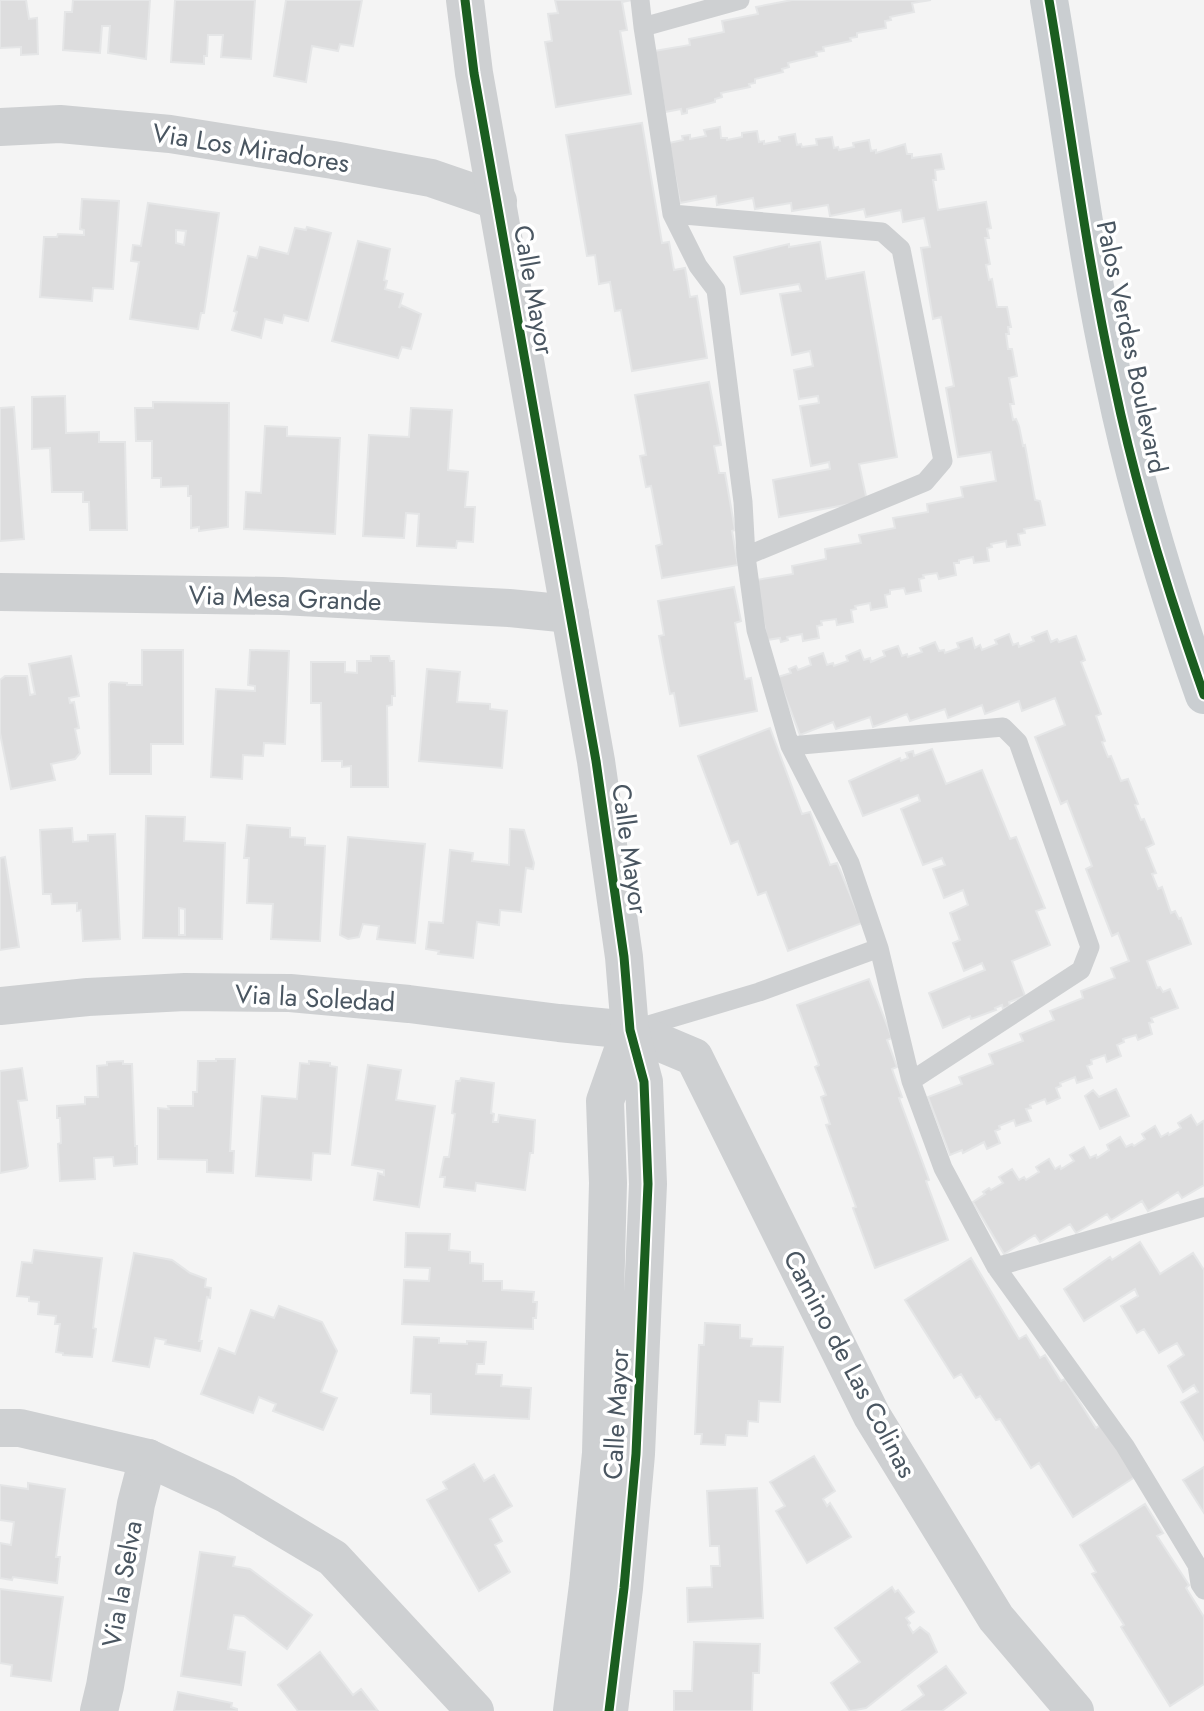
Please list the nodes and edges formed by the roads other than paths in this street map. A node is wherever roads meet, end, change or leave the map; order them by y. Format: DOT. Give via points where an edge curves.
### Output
graph roads {
  1 [pos="466,0"];
  2 [pos="640,0"];
  3 [pos="740,0"];
  4 [pos="1049,0"];
  5 [pos="643,27"];
  6 [pos="0,127"];
  7 [pos="498,201"];
  8 [pos="671,214"];
  9 [pos="746,556"];
  10 [pos="0,592"];
  11 [pos="570,614"];
  12 [pos="1204,695"];
  13 [pos="790,746"];
  14 [pos="880,948"];
  15 [pos="0,1006"];
  16 [pos="630,1030"];
  17 [pos="911,1081"];
  18 [pos="1204,1206"];
  19 [pos="996,1267"];
  20 [pos="0,1428"];
  21 [pos="148,1458"];
  22 [pos="1201,1561"];
  23 [pos="1204,1590"];
  24 [pos="99,1711"];
  25 [pos="475,1711"];
  26 [pos="572,1711"];
  27 [pos="609,1711"];
  28 [pos="1074,1711"];
  1 -- 7 [label="street, Calle Mayor"];
  2 -- 5 [label="lane"];
  3 -- 5 [label="lane"];
  4 -- 12 [label="main road, Palos Verdes Boulevard" via="1082,216 1114,384 1154,541"];
  5 -- 8 [label="lane"];
  6 -- 7 [label="street, Via Los Miradores" via="60,124 170,134 431,178"];
  7 -- 11 [label="street, Calle Mayor"];
  8 -- 9 [label="lane" via="716,290"];
  8 -- 9 [label="lane" via="882,232 901,249 943,461 925,482"];
  9 -- 13 [label="lane" via="756,630"];
  10 -- 11 [label="street, Via Mesa Grande" via="282,596"];
  11 -- 16 [label="street, Calle Mayor" via="612,871"];
  13 -- 14 [label="lane" via="850,863"];
  13 -- 17 [label="lane" via="1003,727 1018,742 1090,947 1081,970"];
  14 -- 16 [label="lane" via="760,992"];
  14 -- 17 [label="lane"];
  15 -- 16 [label="street, Via la Soledad" via="186,992 290,993"];
  16 -- 26 [label="street, Calle Mayor" via="605,1101 608,1183 601,1453"];
  16 -- 27 [label="street, Calle Mayor" via="644,1082 648,1184 636,1454"];
  16 -- 28 [label="street, Camino de Las Colinas" via="694,1057 872,1416 996,1618"];
  17 -- 19 [label="lane" via="943,1168"];
  18 -- 19 [label="lane"];
  19 -- 22 [label="lane"];
  20 -- 21 [label="street" via="20,1428"];
  21 -- 24 [label="street, Via la Selva"];
  21 -- 25 [label="street" via="226,1494 333,1558"];
  22 -- 23 [label="lane"];
}
